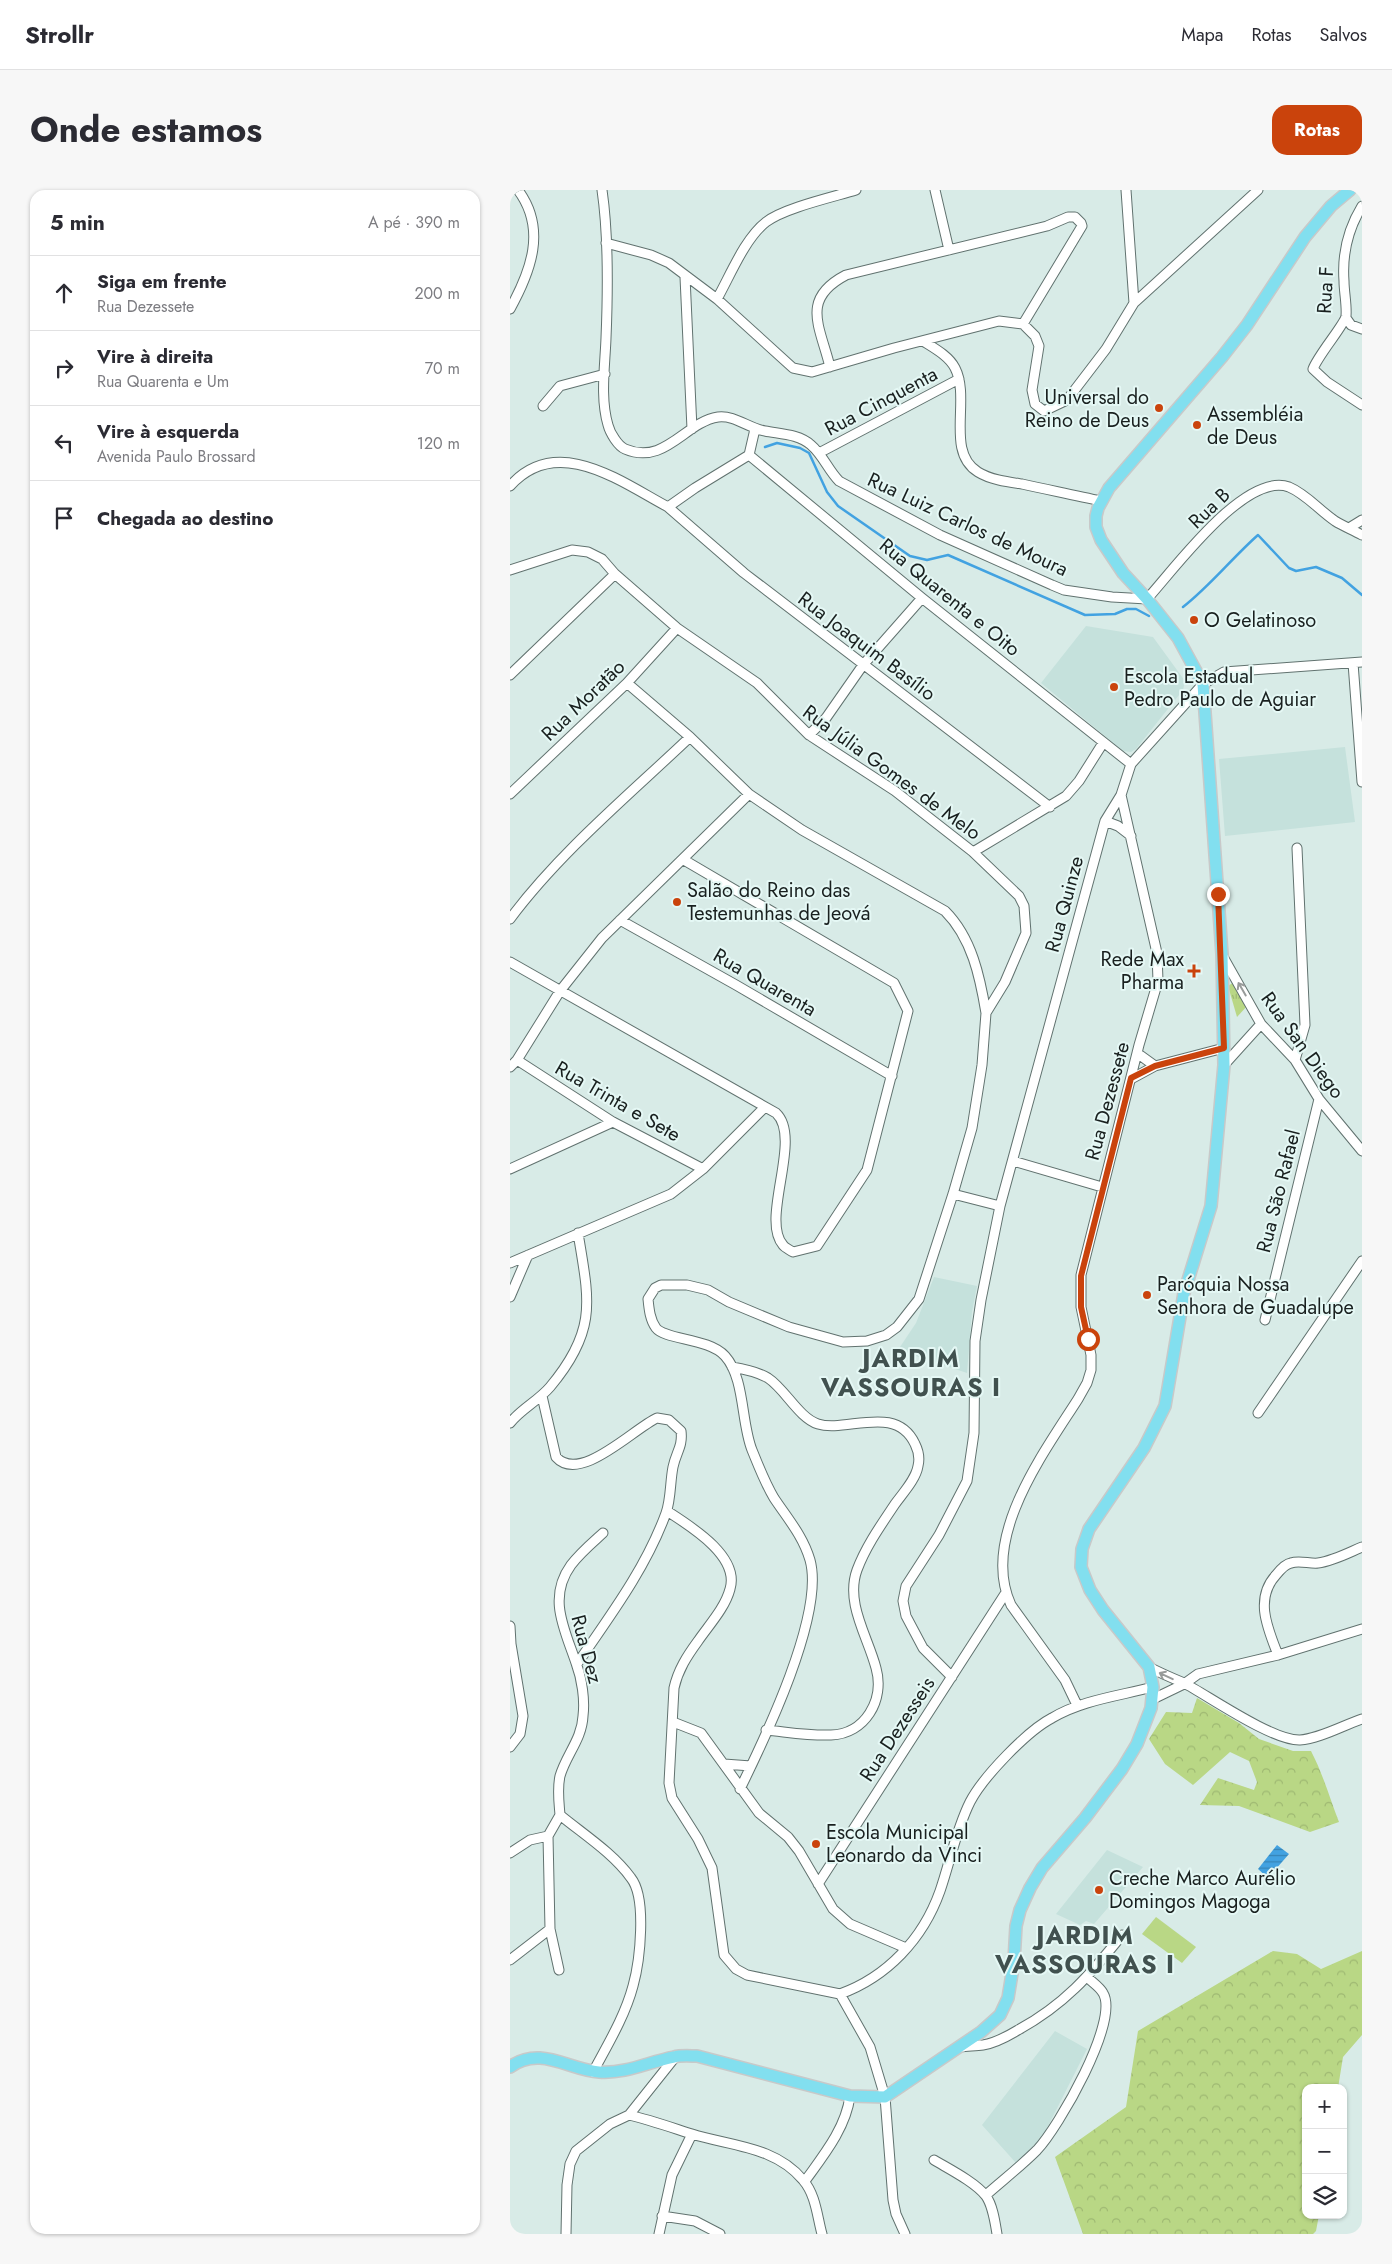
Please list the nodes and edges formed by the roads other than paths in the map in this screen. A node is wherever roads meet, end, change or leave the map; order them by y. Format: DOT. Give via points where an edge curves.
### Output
graph roads {
  1 [pos="518,190"];
  2 [pos="602,190"];
  3 [pos="856,190"];
  4 [pos="935,190"];
  5 [pos="1126,190"];
  6 [pos="1258,190"];
  7 [pos="1350,190"];
  8 [pos="1362,206"];
  9 [pos="606,242"];
  10 [pos="949,250"];
  11 [pos="685,277"];
  12 [pos="717,299"];
  13 [pos="1134,303"];
  14 [pos="510,309"];
  15 [pos="1346,318"];
  16 [pos="1024,324"];
  17 [pos="1362,329"];
  18 [pos="923,341"];
  19 [pos="830,367"];
  20 [pos="605,374"];
  21 [pos="959,379"];
  22 [pos="1362,405"];
  23 [pos="543,406"];
  24 [pos="692,429"];
  25 [pos="755,429"];
  26 [pos="819,453"];
  27 [pos="749,456"];
  28 [pos="510,486"];
  29 [pos="1102,501"];
  30 [pos="668,507"];
  31 [pos="1362,520"];
  32 [pos="1349,528"];
  33 [pos="1362,535"];
  34 [pos="510,570"];
  35 [pos="614,574"];
  36 [pos="922,598"];
  37 [pos="1148,599"];
  38 [pos="678,628"];
  39 [pos="1357,662"];
  40 [pos="863,665"];
  41 [pos="510,675"];
  42 [pos="626,684"];
  43 [pos="1203,684"];
  44 [pos="809,735"];
  45 [pos="690,737"];
  46 [pos="1103,743"];
  47 [pos="1131,764"];
  48 [pos="1362,782"];
  49 [pos="510,794"];
  50 [pos="750,794"];
  51 [pos="1121,795"];
  52 [pos="1050,807"];
  53 [pos="1104,821"];
  54 [pos="1131,836"];
  55 [pos="1297,848"];
  56 [pos="972,852"];
  57 [pos="684,860"];
  58 [pos="510,919"];
  59 [pos="620,920"];
  60 [pos="1222,954"];
  61 [pos="510,962"];
  62 [pos="560,991"];
  63 [pos="986,1013"];
  64 [pos="1262,1024"];
  65 [pos="1224,1048"];
  66 [pos="1137,1053"];
  67 [pos="1295,1060"];
  68 [pos="513,1064"];
  69 [pos="1224,1065"];
  70 [pos="1155,1066"];
  71 [pos="892,1076"];
  72 [pos="1131,1078"];
  73 [pos="1319,1099"];
  74 [pos="765,1108"];
  75 [pos="613,1122"];
  76 [pos="1362,1152"];
  77 [pos="1012,1161"];
  78 [pos="510,1169"];
  79 [pos="703,1169"];
  80 [pos="1102,1187"];
  81 [pos="953,1194"];
  82 [pos="1000,1206"];
  83 [pos="578,1233"];
  84 [pos="528,1255"];
  85 [pos="1362,1261"];
  86 [pos="510,1263"];
  87 [pos="510,1297"];
  88 [pos="1265,1320"];
  89 [pos="732,1367"];
  90 [pos="542,1396"];
  91 [pos="1258,1413"];
  92 [pos="510,1423"];
  93 [pos="667,1511"];
  94 [pos="603,1532"];
  95 [pos="1362,1547"];
  96 [pos="1005,1594"];
  97 [pos="510,1626"];
  98 [pos="1362,1629"];
  99 [pos="510,1644"];
  100 [pos="1278,1655"];
  101 [pos="577,1664"];
  102 [pos="1149,1667"];
  103 [pos="952,1677"];
  104 [pos="1184,1684"];
  105 [pos="1153,1686"];
  106 [pos="1153,1699"];
  107 [pos="1077,1705"];
  108 [pos="1362,1719"];
  109 [pos="673,1722"];
  110 [pos="766,1730"];
  111 [pos="510,1746"];
  112 [pos="724,1764"];
  113 [pos="751,1766"];
  114 [pos="740,1789"];
  115 [pos="560,1815"];
  116 [pos="548,1836"];
  117 [pos="510,1852"];
  118 [pos="818,1884"];
  119 [pos="550,1929"];
  120 [pos="1122,1935"];
  121 [pos="906,1948"];
  122 [pos="510,1960"];
  123 [pos="559,1970"];
  124 [pos="1087,1977"];
  125 [pos="840,1994"];
  126 [pos="960,2047"];
  127 [pos="676,2056"];
  128 [pos="510,2067"];
  129 [pos="593,2072"];
  130 [pos="850,2096"];
  131 [pos="885,2097"];
  132 [pos="629,2115"];
  133 [pos="692,2134"];
  134 [pos="934,2160"];
  135 [pos="805,2182"];
  136 [pos="986,2195"];
  137 [pos="662,2216"];
  138 [pos="566,2234"];
  139 [pos="659,2234"];
  140 [pos="720,2234"];
  141 [pos="822,2234"];
  142 [pos="905,2234"];
  143 [pos="997,2234"];
  1 -- 14 [label="street" via="530,210 534,234 526,278"];
  2 -- 9 [label="street, Rua Luiz Carlos de Moura"];
  3 -- 12 [label="street" via="780,214 766,222 750,240"];
  4 -- 10 [label="street"];
  5 -- 13 [label="street"];
  6 -- 13 [label="street"];
  7 -- 29 [label="main road" via="1331,206 1305,237 1248,325 1109,488"];
  8 -- 15 [label="street, Rua F" via="1345,246"];
  9 -- 11 [label="street" via="663,260"];
  9 -- 20 [label="street, Rua Luiz Carlos de Moura"];
  10 -- 16 [label="street" via="1047,226 1068,217 1079,219 1082,226"];
  10 -- 19 [label="street" via="846,275 830,284 818,301 816,313"];
  11 -- 12 [label="street"];
  11 -- 24 [label="street"];
  12 -- 19 [label="street" via="793,368 812,372"];
  13 -- 16 [label="street" via="1106,349 1067,400 1044,411 1035,404 1032,390 1039,346"];
  15 -- 17 [label="street" via="1351,325"];
  15 -- 22 [label="street, Rua F" via="1313,369"];
  16 -- 18 [label="street" via="999,321"];
  18 -- 19 [label="street"];
  18 -- 21 [label="street" via="950,361"];
  20 -- 23 [label="street" via="560,386"];
  20 -- 24 [label="street, Rua Luiz Carlos de Moura" via="608,424 611,434 623,448 636,452 666,448"];
  21 -- 26 [label="street, Rua Cinquenta"];
  21 -- 29 [label="street" via="960,450 979,473"];
  24 -- 25 [label="street, Rua Luiz Carlos de Moura" via="716,418 730,417"];
  25 -- 26 [label="street, Rua Luiz Carlos de Moura" via="798,437"];
  25 -- 27 [label="street"];
  26 -- 37 [label="street, Rua Luiz Carlos de Moura" via="831,473 845,484 940,535 1052,585 1064,590"];
  27 -- 30 [label="street"];
  27 -- 36 [label="street, Rua Quarenta e Oito"];
  28 -- 30 [label="street, Rua Joaquim Basílio" via="536,467 549,463 582,464 612,476"];
  29 -- 37 [label="main road" via="1096,528 1101,540 1123,573"];
  30 -- 40 [label="street, Rua Joaquim Basílio" via="744,574"];
  31 -- 32 [label="street"];
  32 -- 33 [label="street, Rua B"];
  32 -- 37 [label="street, Rua B" via="1299,492 1286,486 1268,488 1243,498 1218,518"];
  34 -- 35 [label="street, Rua Júlia Gomes de Melo" via="572,550 588,552 602,559"];
  35 -- 38 [label="street, Rua Júlia Gomes de Melo"];
  35 -- 41 [label="street"];
  36 -- 40 [label="street"];
  36 -- 46 [label="street, Rua Quarenta e Oito"];
  37 -- 43 [label="main road" via="1178,638"];
  38 -- 42 [label="street, Rua Moratão"];
  38 -- 44 [label="street, Rua Júlia Gomes de Melo" via="757,684"];
  39 -- 43 [label="street, Rua Quinze" via="1224,672"];
  39 -- 48 [label="street"];
  40 -- 44 [label="street" via="826,718"];
  40 -- 52 [label="street, Rua Joaquim Basílio"];
  42 -- 45 [label="street"];
  42 -- 49 [label="street, Rua Moratão"];
  43 -- 47 [label="street, Rua Quinze"];
  43 -- 60 [label="main road"];
  44 -- 56 [label="street, Rua Júlia Gomes de Melo" via="895,791"];
  45 -- 50 [label="street"];
  45 -- 58 [label="street" via="561,860"];
  46 -- 47 [label="street, Rua Quarenta e Oito"];
  46 -- 52 [label="street" via="1079,781"];
  47 -- 51 [label="street, Rua Quinze"];
  50 -- 57 [label="street"];
  50 -- 63 [label="street" via="802,830 945,911 958,924 975,962"];
  51 -- 53 [label="street, Rua Quinze"];
  51 -- 54 [label="street, Rua Dezessete"];
  52 -- 56 [label="street"];
  53 -- 54 [label="street" via="1122,828"];
  53 -- 77 [label="street, Rua Quinze"];
  54 -- 66 [label="street, Rua Dezessete" via="1155,944 1158,972"];
  55 -- 67 [label="street" via="1305,1026"];
  56 -- 63 [label="street, Rua Júlia Gomes de Melo" via="1019,896 1026,917 1026,933 1014,964"];
  57 -- 59 [label="street"];
  57 -- 71 [label="street" via="894,983 908,1011"];
  59 -- 62 [label="street"];
  59 -- 71 [label="street, Rua Quarenta"];
  64 -- 60 [label="street, Rua San Diego, one-way"];
  60 -- 65 [label="main road"];
  61 -- 62 [label="street"];
  62 -- 68 [label="street"];
  62 -- 74 [label="street"];
  63 -- 81 [label="street, Rua Júlia Gomes de Melo" via="972,1128"];
  64 -- 67 [label="street, Rua San Diego"];
  64 -- 69 [label="street"];
  65 -- 69 [label="main road"];
  65 -- 70 [label="street"];
  66 -- 70 [label="street"];
  66 -- 72 [label="street, Rua Dezessete"];
  67 -- 73 [label="street, Rua San Diego"];
  68 -- 75 [label="street, Rua Trinta e Sete"];
  69 -- 102 [label="main road" via="1211,1206 1184,1293 1165,1406 1144,1448 1089,1529 1082,1549 1081,1567 1090,1590"];
  70 -- 72 [label="street"];
  71 -- 74 [label="street" via="867,1170 823,1239 808,1250 793,1252 782,1245 777,1229 786,1146 781,1118"];
  72 -- 80 [label="street, Rua Dezessete"];
  73 -- 76 [label="street, Rua San Diego"];
  73 -- 88 [label="street, Rua São Rafael"];
  74 -- 79 [label="street"];
  75 -- 78 [label="street"];
  75 -- 79 [label="street, Rua Trinta e Sete"];
  77 -- 80 [label="street"];
  77 -- 82 [label="street, Rua Quinze"];
  79 -- 83 [label="street" via="671,1194"];
  80 -- 96 [label="street, Rua Dezessete" via="1080,1283 1091,1370 1078,1399 1017,1501 1005,1540"];
  81 -- 82 [label="street"];
  81 -- 89 [label="street, Rua Júlia Gomes de Melo" via="919,1299 898,1327 886,1335 866,1341 843,1342 789,1327 708,1290 672,1284 655,1288 648,1299 656,1329 713,1348 724,1355"];
  82 -- 103 [label="street, Rua Quinze" via="975,1341 974,1433 967,1481 939,1535 906,1586 903,1601 906,1616 923,1648"];
  83 -- 84 [label="street"];
  83 -- 90 [label="street" via="587,1295 585,1326 568,1361"];
  84 -- 86 [label="street"];
  84 -- 87 [label="street"];
  85 -- 91 [label="street"];
  89 -- 110 [label="street, Rua Júlia Gomes de Melo" via="750,1446 774,1498 803,1540 814,1579 803,1640"];
  89 -- 110 [label="street" via="768,1378 818,1424 862,1421 897,1425 915,1443 919,1455 912,1479 876,1531 857,1569 854,1583 858,1615 877,1669 878,1690 874,1707 864,1723 832,1735"];
  90 -- 92 [label="street"];
  90 -- 93 [label="street" via="556,1457 564,1463 574,1465 594,1459 657,1418 676,1425 681,1431 682,1444 673,1466"];
  93 -- 101 [label="street" via="638,1571"];
  93 -- 109 [label="street" via="723,1555 732,1578 722,1606 677,1676"];
  94 -- 101 [label="street, Rua Dez" via="570,1566 561,1583 558,1600 560,1620"];
  95 -- 100 [label="street" via="1329,1561 1291,1563 1274,1578 1265,1596 1264,1611 1265,1624"];
  96 -- 103 [label="street, Rua Dezesseis"];
  96 -- 107 [label="street, Rua Dezessete" via="1065,1680"];
  97 -- 99 [label="street"];
  98 -- 100 [label="street"];
  99 -- 111 [label="street" via="523,1716 520,1734"];
  100 -- 104 [label="street" via="1198,1674"];
  101 -- 115 [label="street, Rua Dez" via="583,1704 582,1727 560,1777"];
  104 -- 102 [label="street, one-way"];
  102 -- 105 [label="main road"];
  103 -- 118 [label="street, Rua Dezesseis"];
  104 -- 106 [label="street"];
  104 -- 108 [label="street" via="1274,1732 1298,1740"];
  105 -- 106 [label="main road"];
  105 -- 107 [label="street"];
  106 -- 126 [label="main road" via="1147,1722 1122,1770 1042,1868 1030,1888 1018,1918 1008,1998 1000,2015"];
  107 -- 121 [label="street" via="1050,1718 987,1777 971,1800 930,1915"];
  109 -- 112 [label="street" via="701,1733"];
  109 -- 125 [label="street" via="669,1782 672,1798 712,1868 724,1956 747,1975"];
  110 -- 113 [label="street, Rua Júlia Gomes de Melo"];
  112 -- 113 [label="street"];
  112 -- 114 [label="street"];
  113 -- 114 [label="street, Rua Júlia Gomes de Melo"];
  114 -- 118 [label="street" via="759,1813 788,1837"];
  115 -- 116 [label="street"];
  115 -- 129 [label="street" via="633,1879 641,1904 642,1925 634,1985 616,2030"];
  116 -- 117 [label="street" via="530,1840"];
  116 -- 119 [label="street"];
  118 -- 121 [label="street" via="833,1909 850,1924"];
  119 -- 122 [label="street"];
  119 -- 123 [label="street"];
  120 -- 124 [label="street"];
  121 -- 125 [label="street" via="872,1980"];
  124 -- 126 [label="street" via="1037,2020 985,2045"];
  124 -- 136 [label="street" via="1103,1993 1106,2002 1099,2043 1058,2123 1038,2149"];
  125 -- 131 [label="street" via="870,2047"];
  126 -- 131 [label="main road"];
  127 -- 129 [label="main road" via="615,2073"];
  127 -- 130 [label="main road" via="697,2056"];
  127 -- 132 [label="street"];
  128 -- 129 [label="main road" via="530,2059 550,2059"];
  130 -- 131 [label="main road"];
  130 -- 135 [label="street" via="837,2134"];
  131 -- 142 [label="street" via="893,2200"];
  132 -- 133 [label="street"];
  132 -- 138 [label="street" via="610,2124 576,2151 567,2185"];
  133 -- 135 [label="street" via="774,2156"];
  133 -- 137 [label="street" via="672,2175"];
  134 -- 136 [label="street"];
  135 -- 141 [label="street" via="815,2202"];
  136 -- 143 [label="street"];
  137 -- 139 [label="street"];
  137 -- 140 [label="street" via="695,2221"];
}
